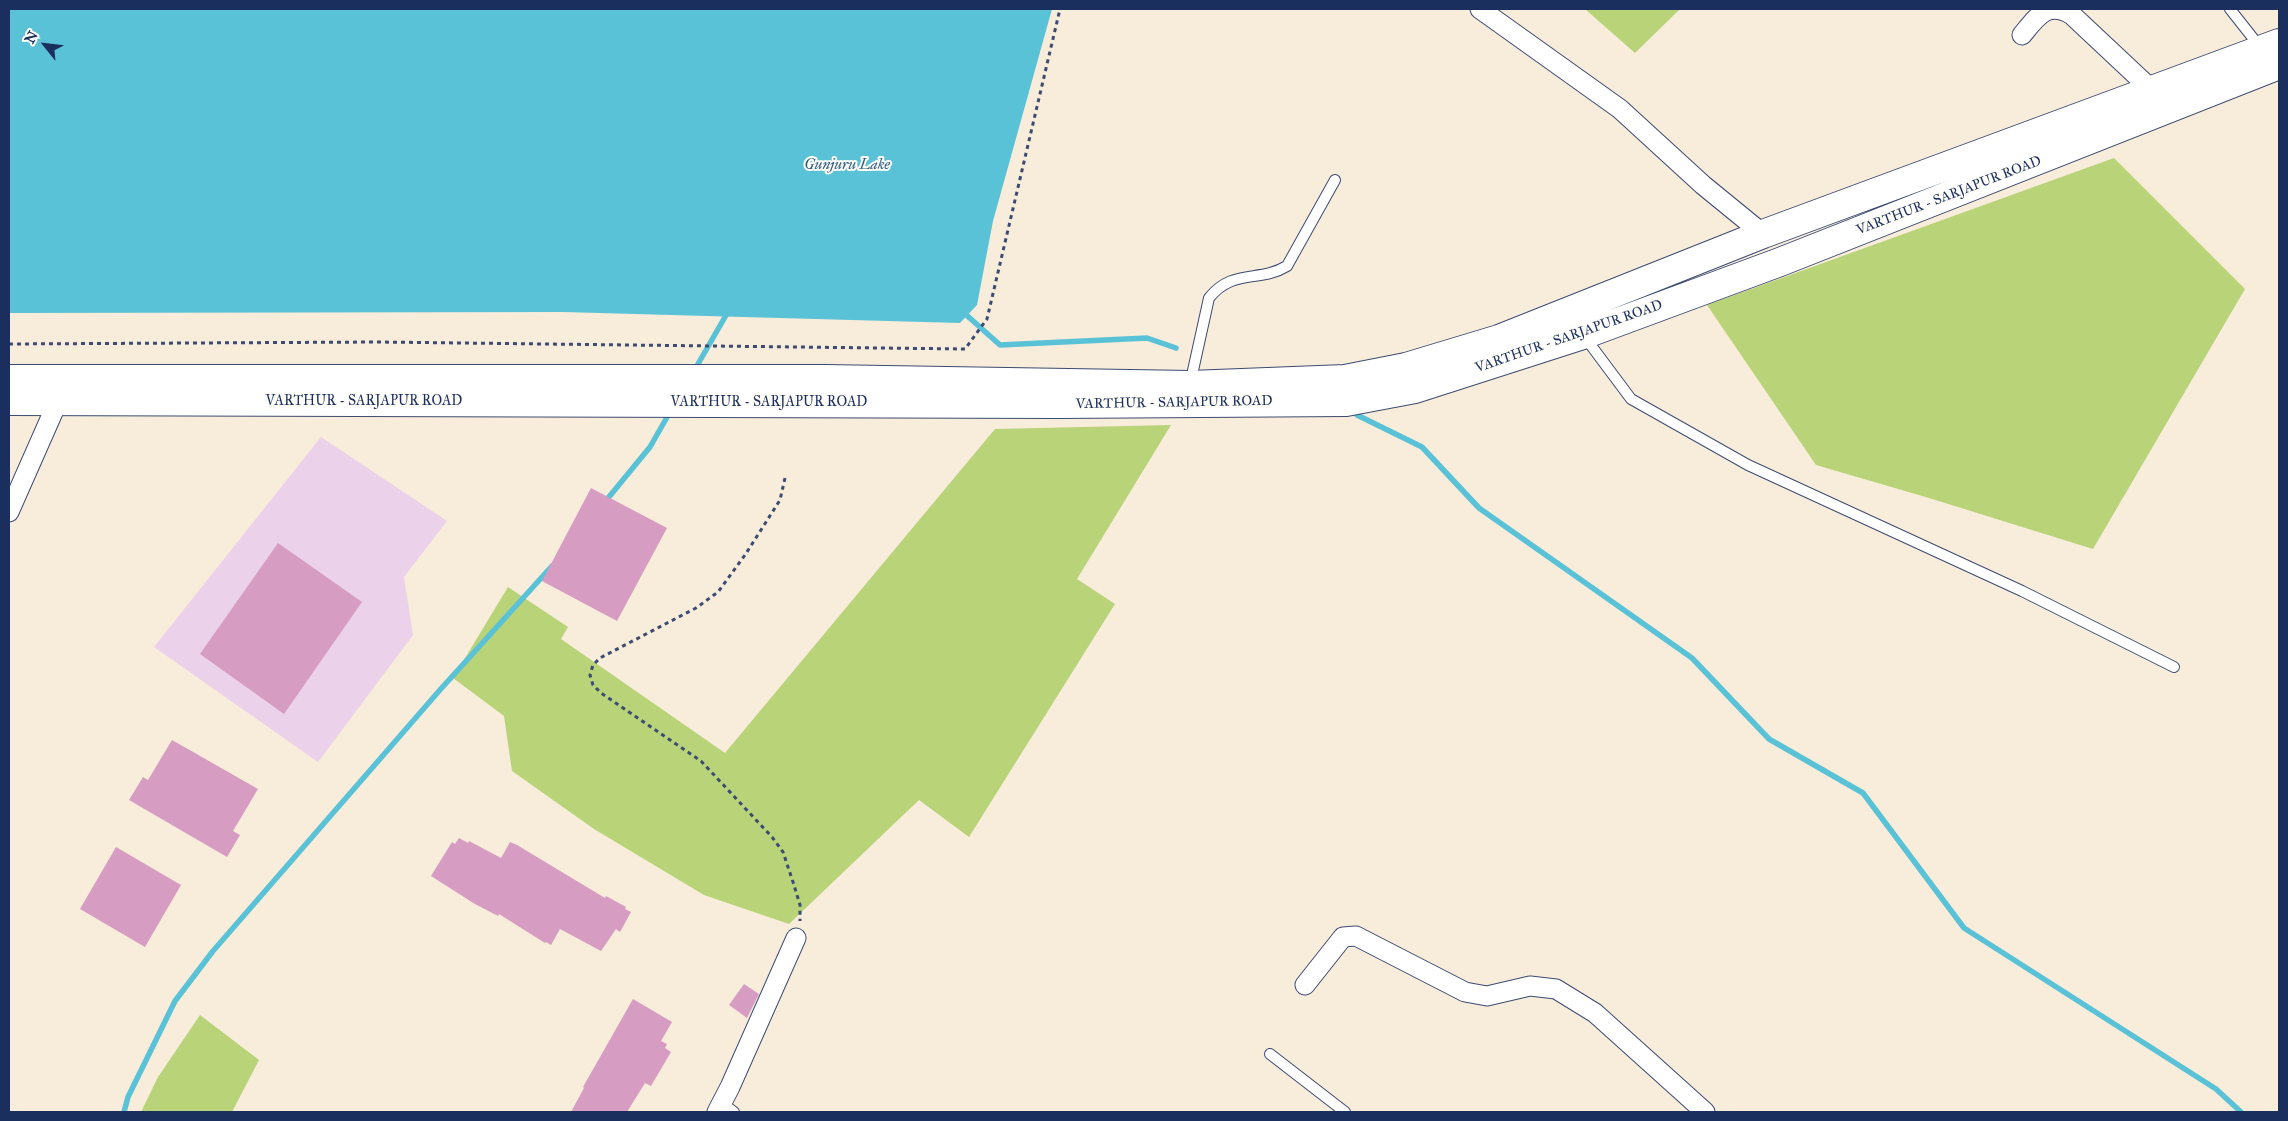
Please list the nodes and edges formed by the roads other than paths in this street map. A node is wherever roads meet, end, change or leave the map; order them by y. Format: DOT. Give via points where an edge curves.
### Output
graph roads {
  1 [pos="1480,9"];
  2 [pos="2230,9"];
  3 [pos="2022,35"];
  4 [pos="2274,53"];
  5 [pos="2154,91"];
  6 [pos="1335,180"];
  7 [pos="1763,234"];
  8 [pos="1584,335"];
  9 [pos="9,379"];
  10 [pos="1190,384"];
  11 [pos="9,401"];
  12 [pos="58,401"];
  13 [pos="9,512"];
  14 [pos="2174,667"];
  15 [pos="796,938"];
  16 [pos="1305,985"];
  17 [pos="1270,1054"];
  18 [pos="724,1109"];
  19 [pos="1345,1112"];
  20 [pos="1705,1112"];
  1 -- 7 [label="street" via="1620,109"];
  2 -- 4 [label="lane"];
  3 -- 5 [label="street" via="2038,16 2050,9 2061,9 2072,15"];
  4 -- 5 [label="main road, VARTHUR - SARJAPUR ROAD"];
  4 -- 8 [label="main road, VARTHUR - SARJAPUR ROAD" via="1780,262"];
  5 -- 7 [label="main road, VARTHUR - SARJAPUR ROAD"];
  6 -- 10 [label="lane" via="1287,266 1228,281 1209,298"];
  7 -- 10 [label="main road, VARTHUR - SARJAPUR ROAD" via="1499,339 1406,367 1344,378"];
  8 -- 12 [label="main road, VARTHUR - SARJAPUR ROAD" via="1415,389 1346,402"];
  8 -- 14 [label="lane" via="1631,399 1748,465 2022,591"];
  9 -- 10 [label="main road, VARTHUR - SARJAPUR ROAD" via="825,379"];
  11 -- 12 [label="main road, VARTHUR - SARJAPUR ROAD"];
  12 -- 13 [label="street"];
  15 -- 18 [label="street"];
  16 -- 20 [label="street" via="1343,937 1356,936 1465,992 1488,996 1530,986 1556,989 1595,1013"];
  17 -- 19 [label="lane"];
}
